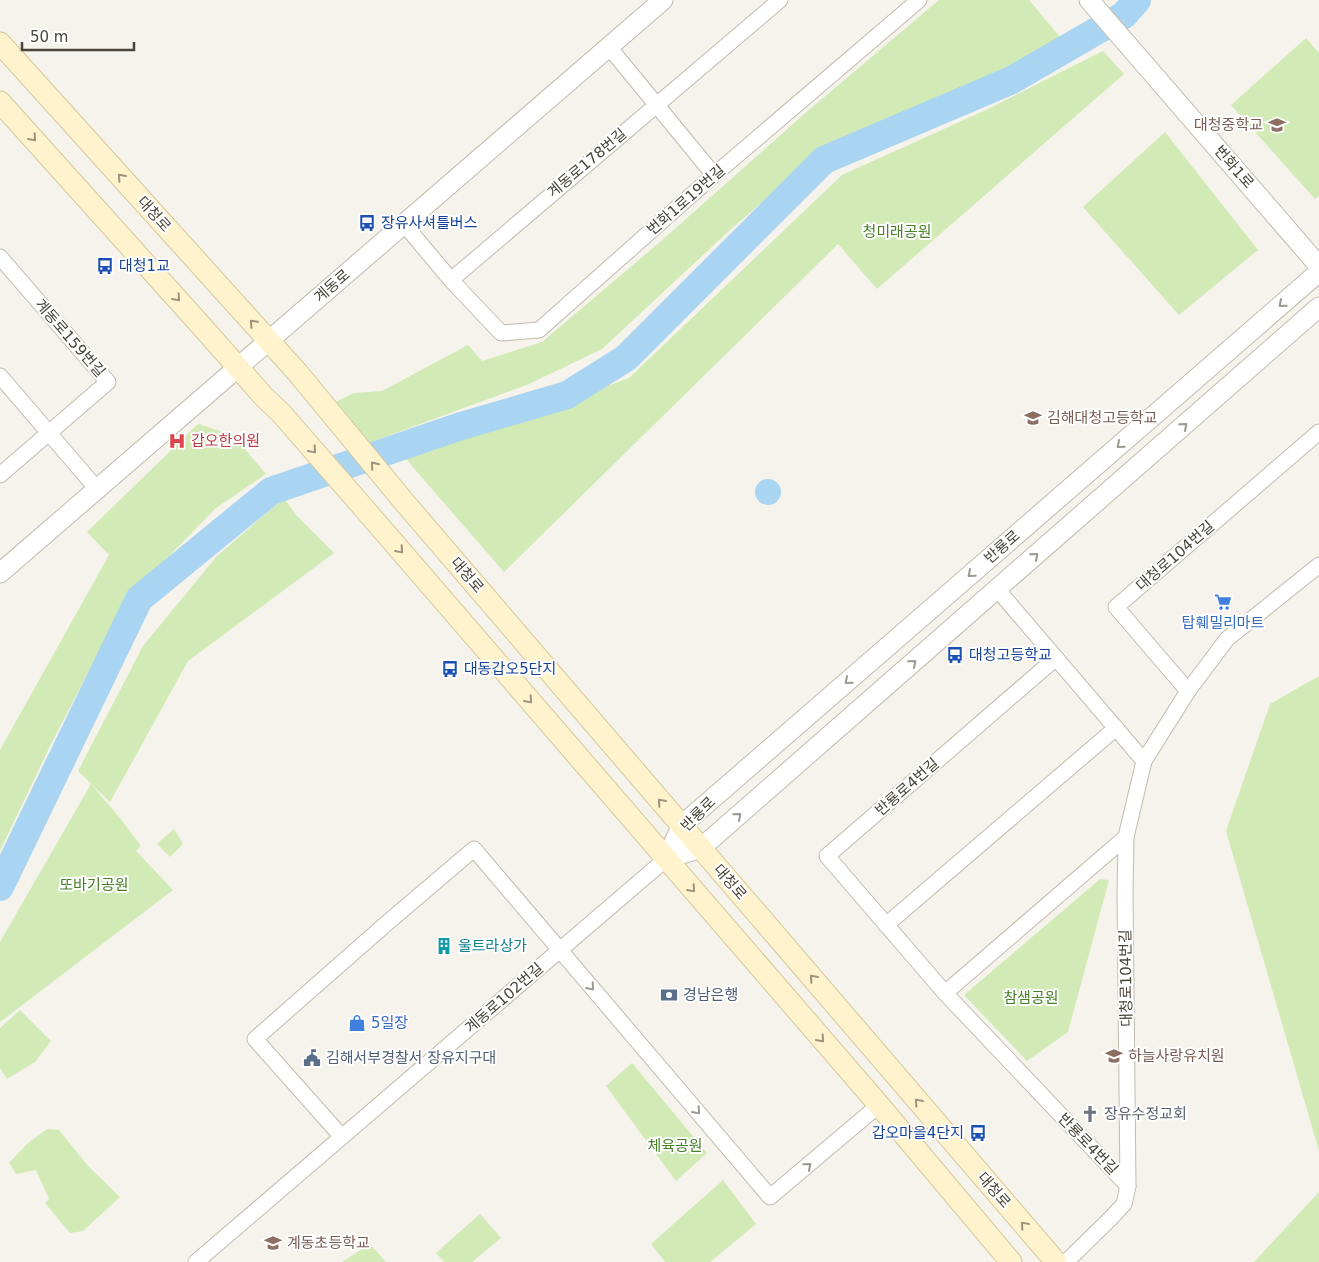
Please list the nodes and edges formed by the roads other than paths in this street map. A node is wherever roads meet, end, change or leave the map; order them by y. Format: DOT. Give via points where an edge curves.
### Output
graph roads {
  1 [pos="663,0"];
  2 [pos="780,0"];
  3 [pos="919,0"];
  4 [pos="1089,0"];
  5 [pos="0,43"];
  6 [pos="609,47"];
  7 [pos="0,102"];
  8 [pos="658,105"];
  9 [pos="714,174"];
  10 [pos="404,224"];
  11 [pos="0,257"];
  12 [pos="1319,266"];
  13 [pos="1319,272"];
  14 [pos="451,280"];
  15 [pos="1319,307"];
  16 [pos="269,340"];
  17 [pos="238,367"];
  18 [pos="0,376"];
  19 [pos="1319,432"];
  20 [pos="49,433"];
  21 [pos="0,475"];
  22 [pos="97,489"];
  23 [pos="1319,565"];
  24 [pos="0,573"];
  25 [pos="997,589"];
  26 [pos="1056,658"];
  27 [pos="1188,691"];
  28 [pos="1116,728"];
  29 [pos="1144,761"];
  30 [pos="682,825"];
  31 [pos="1126,837"];
  32 [pos="701,848"];
  33 [pos="666,859"];
  34 [pos="886,925"];
  35 [pos="559,950"];
  36 [pos="945,993"];
  37 [pos="879,1105"];
  38 [pos="342,1137"];
  39 [pos="1128,1186"];
  40 [pos="196,1262"];
  41 [pos="1011,1262"];
  42 [pos="1056,1262"];
  43 [pos="1066,1262"];
  1 -- 6 [label="street, 계동로"];
  2 -- 8 [label="street, 계동로178번길"];
  3 -- 9 [label="street, 번화1로19번길"];
  4 -- 12 [label="street, 번화1로"];
  16 -- 5 [label="main road, 대청로, one-way"];
  6 -- 8 [label="street"];
  6 -- 10 [label="street, 계동로"];
  7 -- 17 [label="main road, one-way"];
  8 -- 9 [label="street"];
  8 -- 14 [label="street, 계동로178번길"];
  9 -- 14 [label="street, 번화1로19번길" via="539,330 501,333"];
  10 -- 14 [label="street"];
  10 -- 16 [label="street, 계동로"];
  11 -- 20 [label="street, 계동로159번길" via="108,382"];
  13 -- 30 [label="street, 반룡로, one-way"];
  25 -- 15 [label="street, 반룡로, one-way"];
  16 -- 17 [label="street, 계동로"];
  30 -- 16 [label="main road, 대청로, one-way"];
  17 -- 22 [label="street, 계동로"];
  17 -- 33 [label="main road, one-way"];
  18 -- 20 [label="street"];
  19 -- 27 [label="street, 대청로104번길" via="1116,607"];
  20 -- 21 [label="street, 계동로159번길"];
  20 -- 22 [label="street"];
  22 -- 24 [label="street, 계동로"];
  23 -- 27 [label="street, 대청로104번길" via="1227,639"];
  25 -- 26 [label="street"];
  32 -- 25 [label="street, 반룡로, one-way"];
  26 -- 28 [label="street"];
  26 -- 34 [label="street, 반룡로4번길" via="827,856"];
  27 -- 29 [label="street, 대청로104번길"];
  28 -- 29 [label="street"];
  28 -- 34 [label="street"];
  29 -- 31 [label="street, 대청로104번길"];
  30 -- 32 [label="main road, 대청로"];
  30 -- 33 [label="street, 반룡로"];
  31 -- 36 [label="street"];
  31 -- 39 [label="street, 대청로104번길"];
  32 -- 33 [label="street, 반룡로"];
  42 -- 32 [label="main road, 대청로, one-way"];
  33 -- 35 [label="street, 계동로102번길"];
  33 -- 37 [label="main road, one-way"];
  34 -- 36 [label="street, 반룡로4번길"];
  35 -- 37 [label="street, one-way" via="770,1197"];
  35 -- 38 [label="street, 계동로102번길"];
  35 -- 38 [label="street" via="474,849 380,929 255,1039"];
  36 -- 39 [label="street, 반룡로4번길"];
  37 -- 41 [label="main road"];
  38 -- 40 [label="street, 계동로102번길"];
  39 -- 43 [label="street, 대청로104번길" via="1124,1204"];
}
